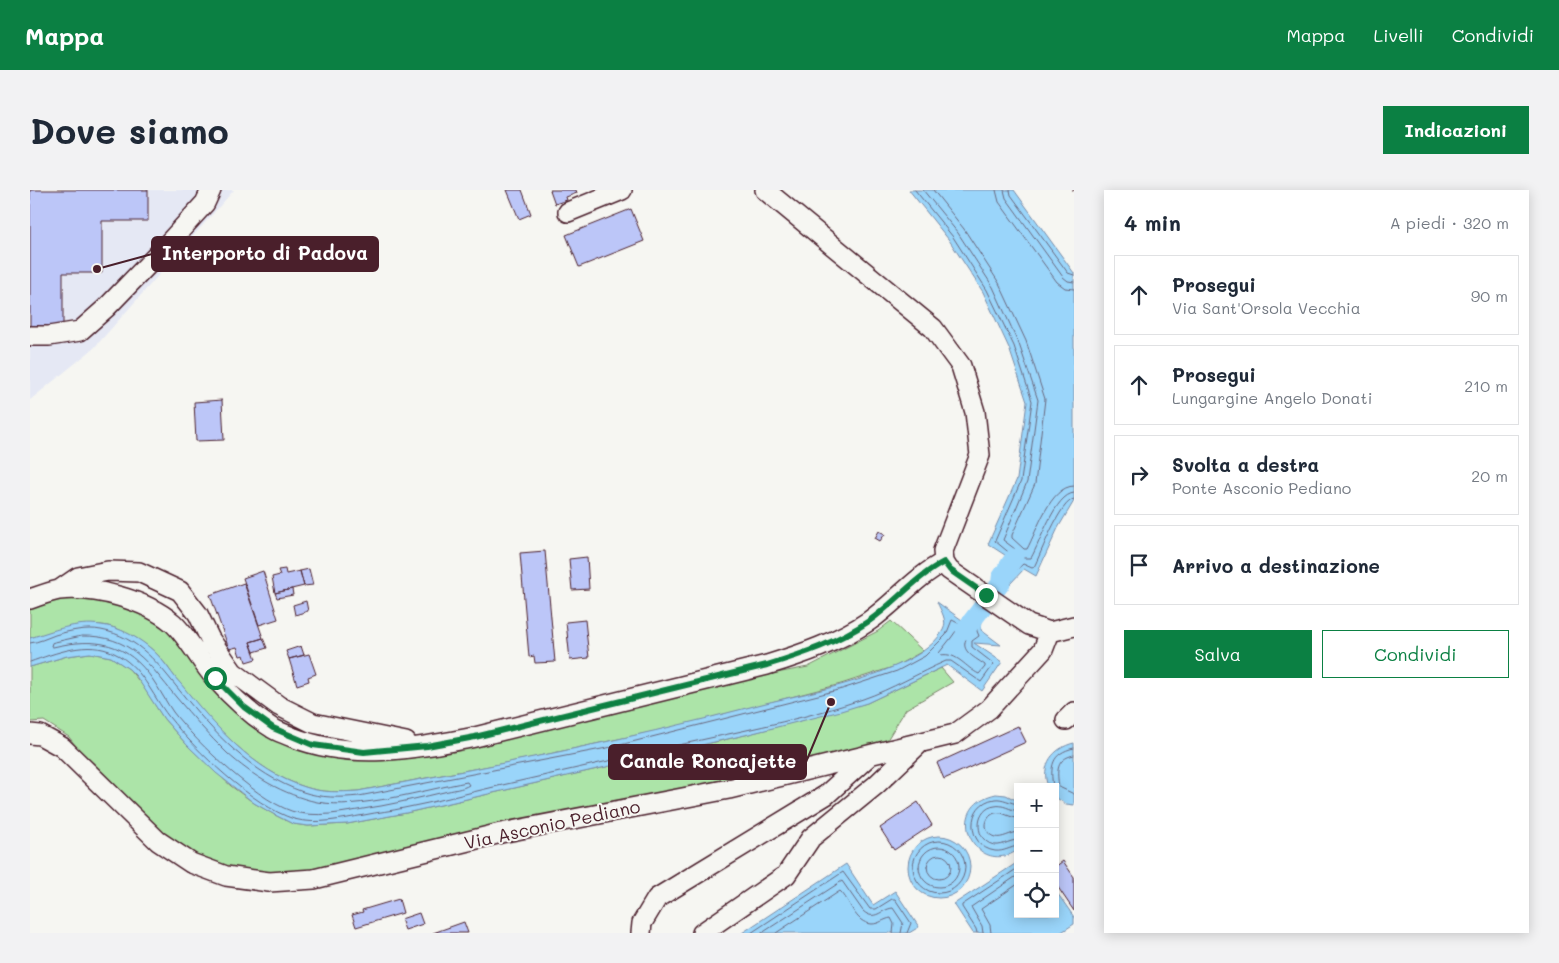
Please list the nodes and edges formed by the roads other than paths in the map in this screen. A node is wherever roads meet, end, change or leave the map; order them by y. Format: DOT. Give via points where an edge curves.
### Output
graph roads {
  1 [pos="211,190"];
  2 [pos="622,190"];
  3 [pos="765,190"];
  4 [pos="568,212"];
  5 [pos="30,336"];
  6 [pos="944,562"];
  7 [pos="58,590"];
  8 [pos="30,599"];
  9 [pos="1074,626"];
  10 [pos="1050,632"];
  11 [pos="30,734"];
  12 [pos="921,742"];
  13 [pos="427,746"];
  14 [pos="872,754"];
  15 [pos="641,933"];
  16 [pos="702,933"];
  1 -- 5 [label="street" via="205,203 164,248 80,331"];
  2 -- 4 [label="street"];
  3 -- 6 [label="street" via="933,328 961,366 976,412 980,455 943,551"];
  6 -- 10 [label="street" via="950,570 1029,625"];
  6 -- 13 [label="street" via="929,570 870,620 803,654 485,735"];
  7 -- 8 [label="street"];
  7 -- 13 [label="street" via="87,589 113,594 146,607 173,624 215,678 244,707 273,728 313,745 364,752"];
  7 -- 13 [label="street" via="78,576 108,571 139,572 180,590 233,672 279,706 313,723"];
  9 -- 10 [label="street"];
  10 -- 12 [label="street, Via Asconio Pediano" via="1043,650 989,709 955,734"];
  11 -- 14 [label="street, Via Asconio Pediano" via="40,735 62,747 158,841 191,863 226,876 269,882 314,879 501,833 729,789"];
  12 -- 14 [label="street, Via Asconio Pediano"];
  12 -- 16 [label="street" via="876,785 811,838 786,875"];
  14 -- 15 [label="street" via="826,795 657,898 642,923"];
}
